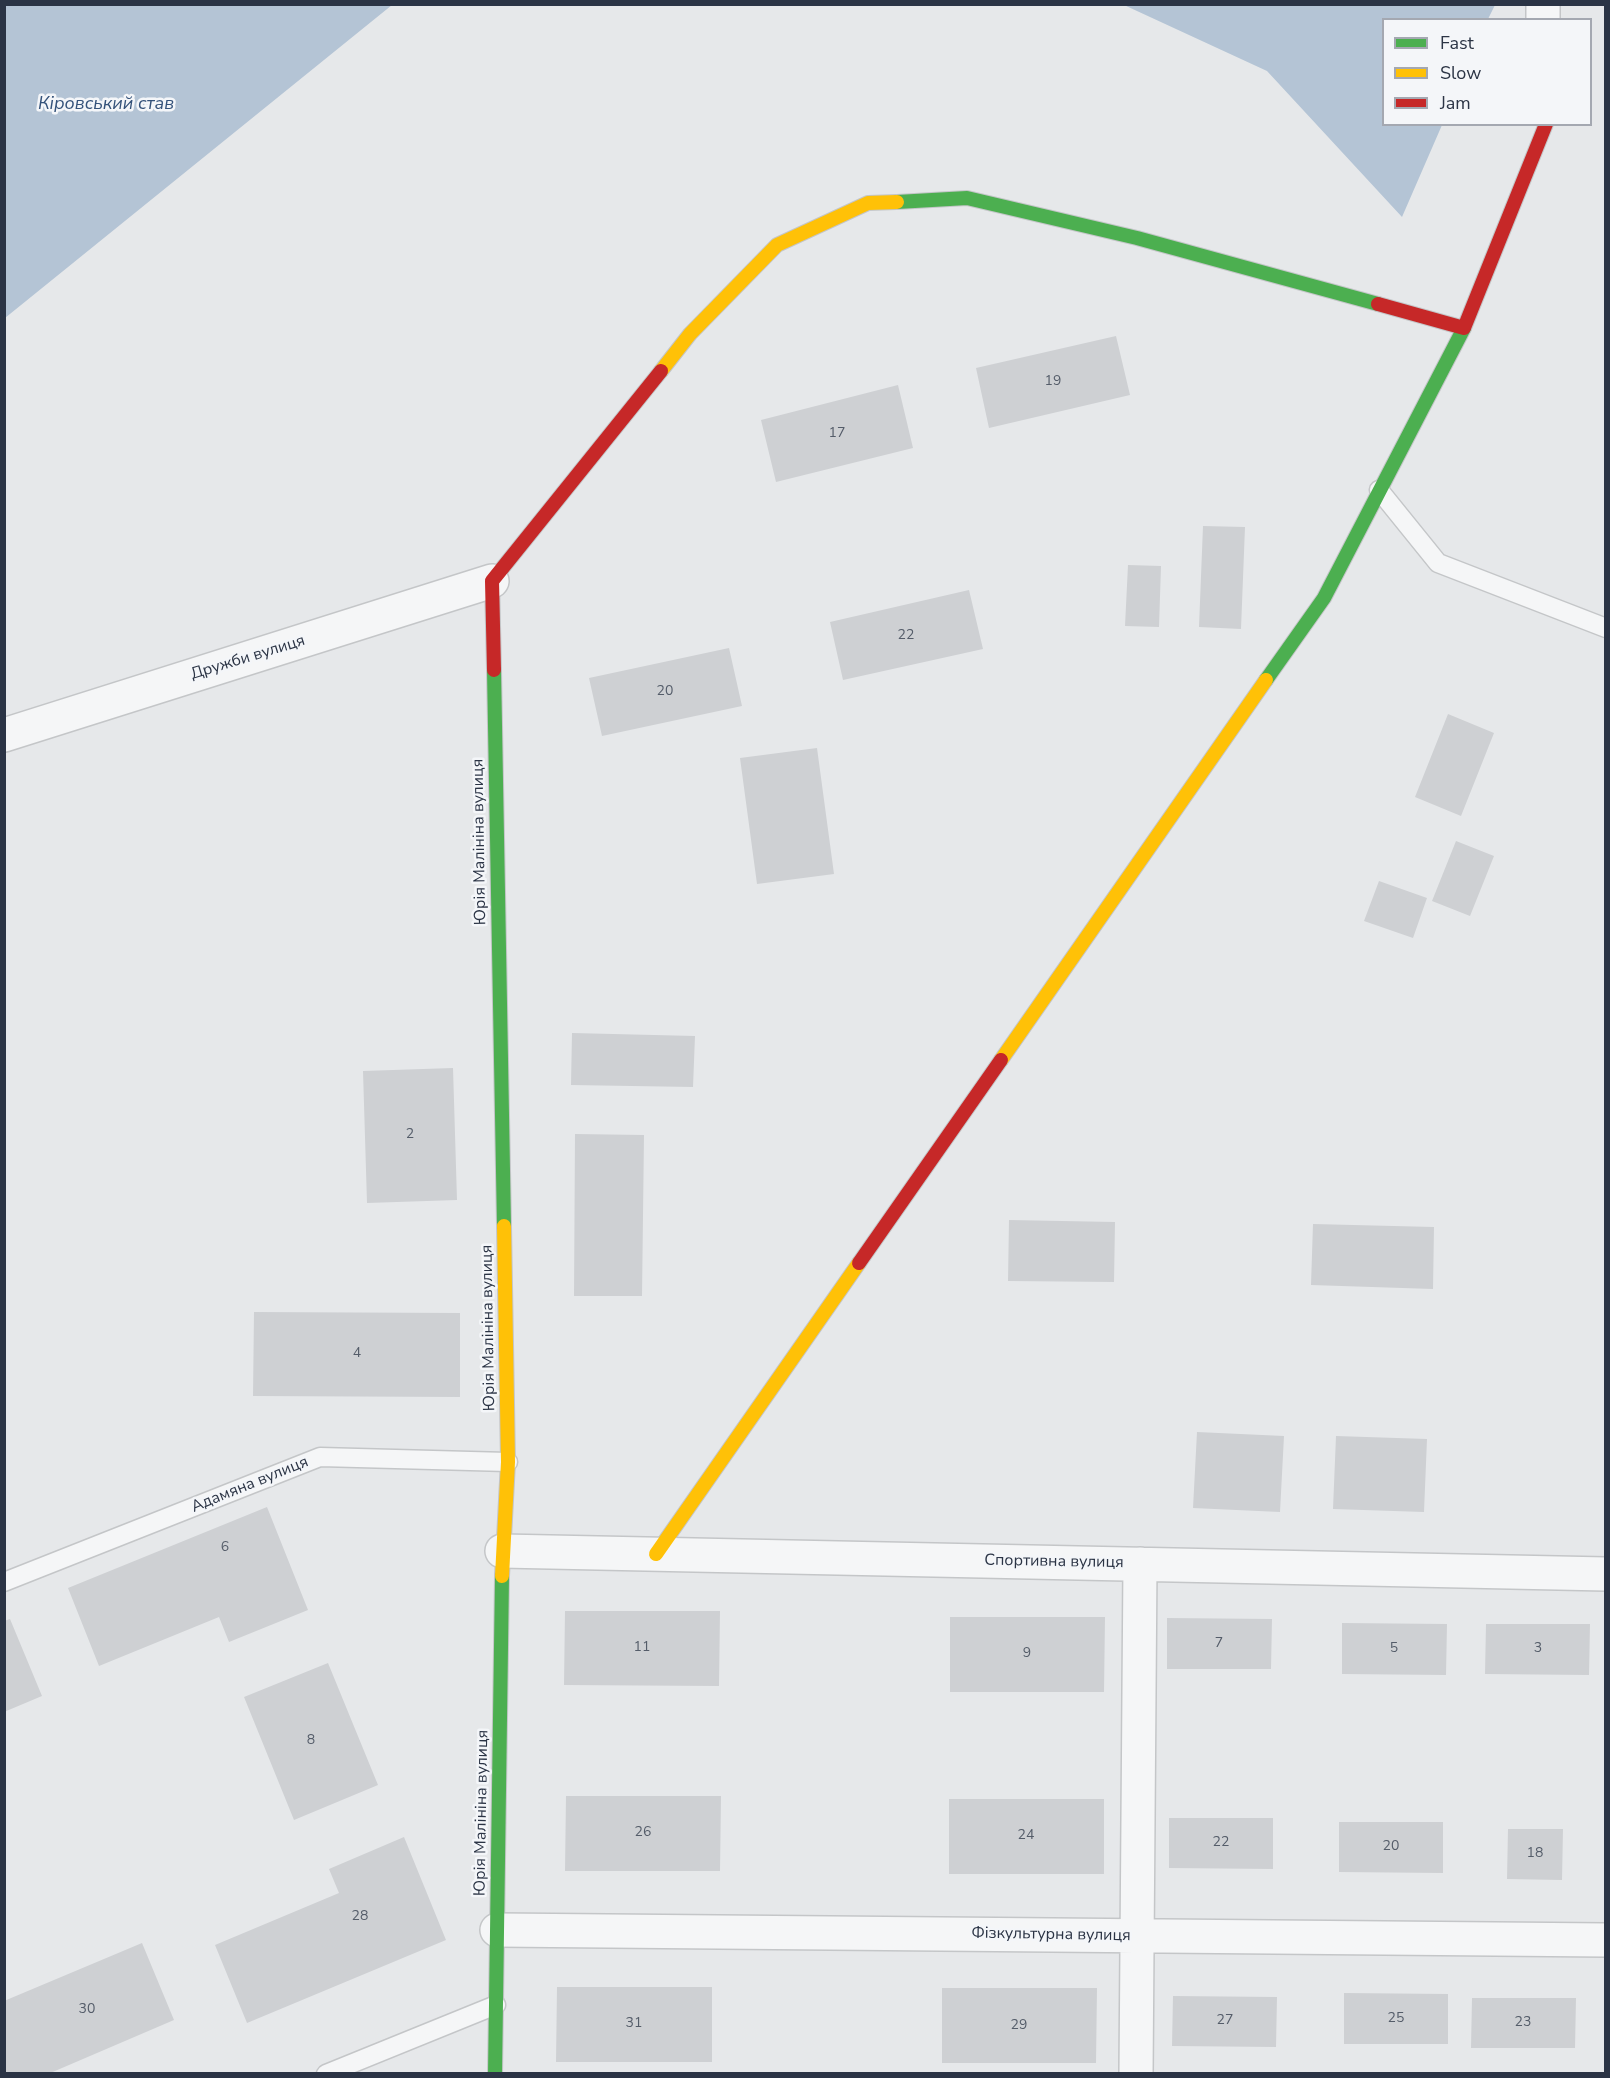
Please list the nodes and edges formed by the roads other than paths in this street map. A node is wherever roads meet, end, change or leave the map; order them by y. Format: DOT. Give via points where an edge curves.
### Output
graph roads {
  1 [pos="1545,126"];
  2 [pos="1464,328"];
  3 [pos="1380,490"];
  4 [pos="492,581"];
  5 [pos="1605,628"];
  6 [pos="4,735"];
  7 [pos="508,1462"];
  8 [pos="502,1551"];
  9 [pos="656,1554"];
  10 [pos="1140,1564"];
  11 [pos="1605,1574"];
  12 [pos="4,1582"];
  13 [pos="497,1930"];
  14 [pos="1137,1936"];
  15 [pos="1605,1940"];
  16 [pos="496,2005"];
  17 [pos="326,2073"];
  18 [pos="495,2073"];
  19 [pos="1136,2073"];
  1 -- 2 [label="street"];
  2 -- 3 [label="street"];
  2 -- 4 [label="street" via="1137,238 967,198 868,203 777,245 690,334"];
  3 -- 5 [label="lane" via="1438,563"];
  3 -- 9 [label="street" via="1323,598"];
  4 -- 6 [label="street, Дружби вулиця"];
  4 -- 7 [label="street, Юрія Малініна вулиця"];
  7 -- 8 [label="street, Юрія Малініна вулиця"];
  7 -- 12 [label="lane, Адамяна вулиця" via="320,1456"];
  8 -- 9 [label="street, Спортивна вулиця"];
  8 -- 13 [label="street, Юрія Малініна вулиця"];
  9 -- 10 [label="street, Спортивна вулиця"];
  10 -- 11 [label="street, Спортивна вулиця"];
  10 -- 14 [label="street"];
  13 -- 14 [label="street, Фiзкультурна вулиця"];
  13 -- 16 [label="street, Юрія Малініна вулиця"];
  14 -- 15 [label="street, Фiзкультурна вулиця"];
  14 -- 19 [label="street"];
  16 -- 17 [label="lane"];
  16 -- 18 [label="street, Юрія Малініна вулиця"];
}
